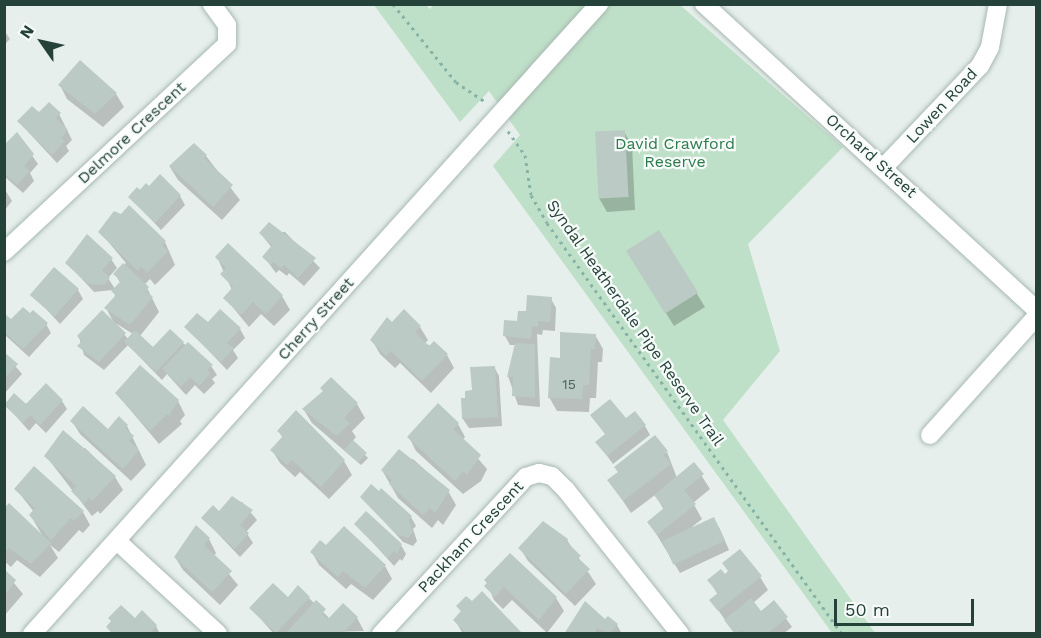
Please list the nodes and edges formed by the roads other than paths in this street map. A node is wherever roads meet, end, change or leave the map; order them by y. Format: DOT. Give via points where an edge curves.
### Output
graph roads {
  1 [pos="212,4"];
  2 [pos="599,4"];
  3 [pos="704,4"];
  4 [pos="998,4"];
  5 [pos="884,167"];
  6 [pos="4,252"];
  7 [pos="1036,309"];
  8 [pos="1036,317"];
  9 [pos="930,435"];
  10 [pos="117,541"];
  11 [pos="32,633"];
  12 [pos="218,633"];
  13 [pos="381,633"];
  14 [pos="680,633"];
  1 -- 6 [label="street, Delmore Crescent" via="227,25 227,44"];
  2 -- 10 [label="street, Cherry Street"];
  3 -- 5 [label="street, Orchard Street"];
  4 -- 5 [label="street, Lowen Road" via="996,29 980,66"];
  5 -- 7 [label="street, Orchard Street"];
  8 -- 9 [label="street"];
  10 -- 11 [label="street, Cherry Street"];
  10 -- 12 [label="street"];
  13 -- 14 [label="street, Packham Crescent" via="526,477 539,473 552,476 566,490"];
}
